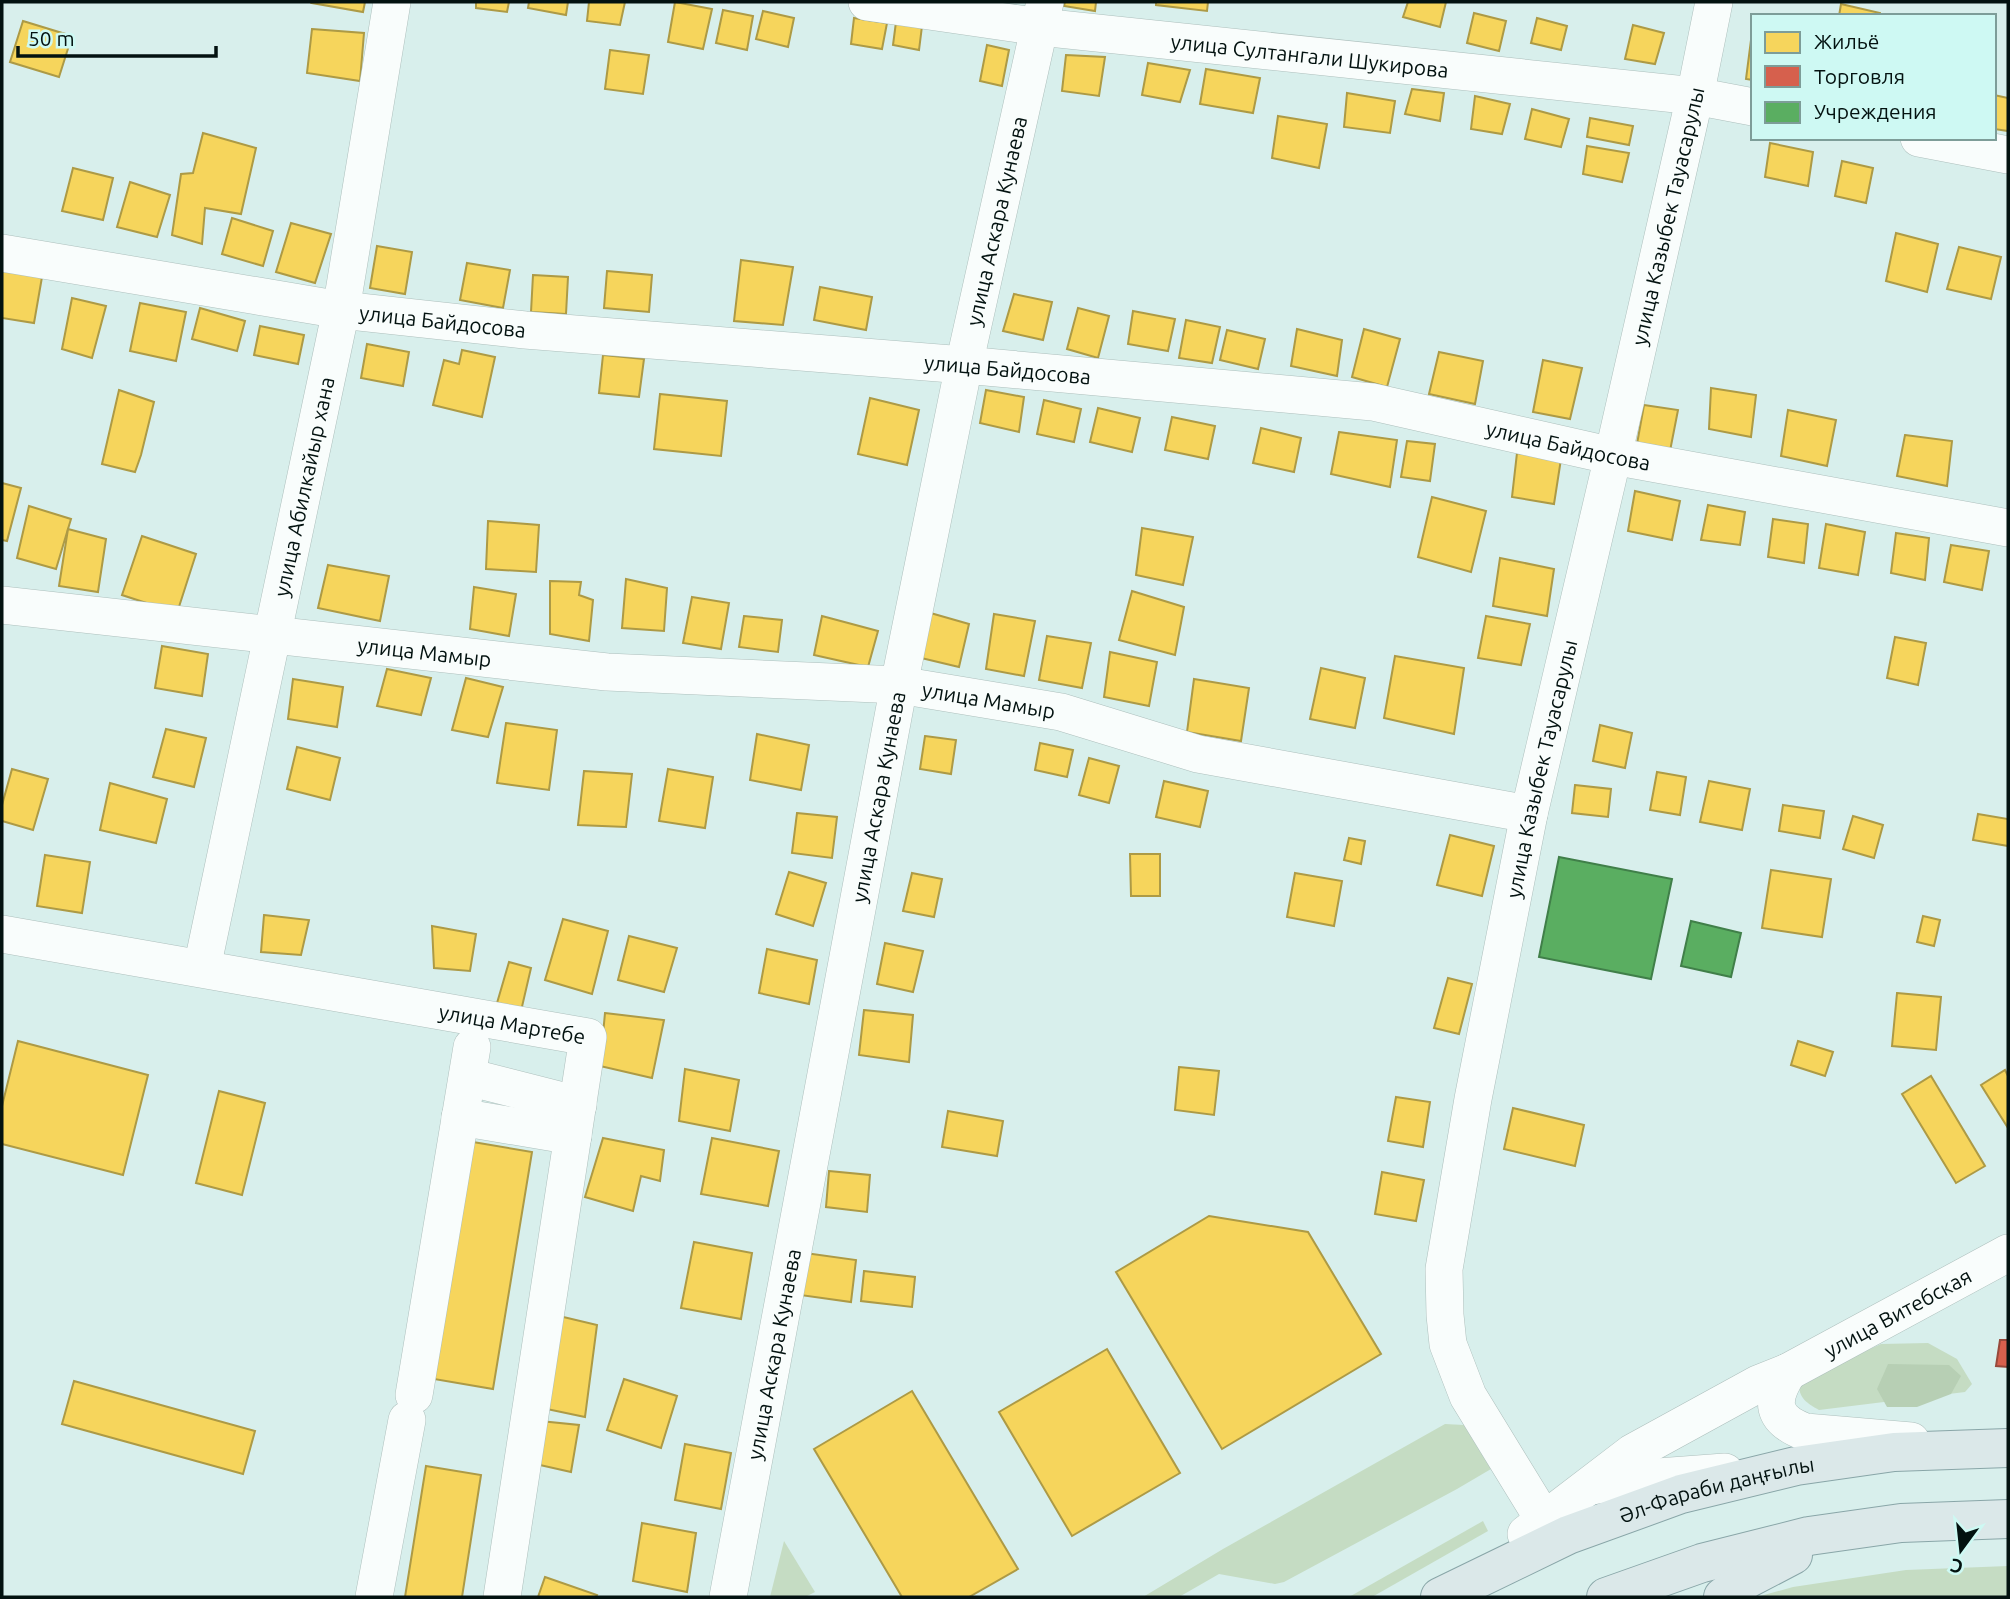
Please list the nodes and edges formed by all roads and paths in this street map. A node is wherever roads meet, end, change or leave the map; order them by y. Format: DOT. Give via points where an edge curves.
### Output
graph roads {
  1 [pos="392,2"];
  2 [pos="867,2"];
  3 [pos="1714,2"];
  4 [pos="1042,14"];
  5 [pos="1695,96"];
  6 [pos="1751,107"];
  7 [pos="1929,140"];
  8 [pos="2008,155"];
  9 [pos="2,253"];
  10 [pos="341,310"];
  11 [pos="964,365"];
  12 [pos="1613,456"];
  13 [pos="2008,528"];
  14 [pos="2,605"];
  15 [pos="272,634"];
  16 [pos="899,685"];
  17 [pos="1529,814"];
  18 [pos="2,934"];
  19 [pos="202,968"];
  20 [pos="460,1117"];
  21 [pos="576,1121"];
  22 [pos="2008,1253"];
  23 [pos="1788,1373"];
  24 [pos="2005,1448"];
  25 [pos="1796,1466"];
  26 [pos="1588,1487"];
  27 [pos="1537,1509"];
  28 [pos="2008,1519"];
  29 [pos="1901,1523"];
  30 [pos="1447,1593"];
  31 [pos="374,1597"];
  32 [pos="502,1597"];
  33 [pos="728,1597"];
  34 [pos="1606,1597"];
  35 [pos="1723,1597"];
  1 -- 10 [label="street, улица Абилкайыр хана"];
  2 -- 4 [label="street, улица Султангали Шукирова"];
  3 -- 5 [label="street, улица Казыбек Тауасарулы"];
  4 -- 5 [label="street, улица Султангали Шукирова"];
  4 -- 11 [label="street, улица Аскара Кунаева"];
  5 -- 6 [label="street, улица Султангали Шукирова"];
  5 -- 12 [label="street, улица Казыбек Тауасарулы"];
  7 -- 8 [label="street"];
  9 -- 10 [label="street, улица Байдосова"];
  10 -- 11 [label="street, улица Байдосова" via="525,330"];
  10 -- 15 [label="street, улица Абилкайыр хана"];
  11 -- 12 [label="street, улица Байдосова" via="1373,402"];
  11 -- 16 [label="street, улица Аскара Кунаева"];
  12 -- 13 [label="street, улица Байдосова"];
  12 -- 17 [label="street, улица Казыбек Тауасарулы"];
  14 -- 15 [label="street, улица Мамыр"];
  15 -- 16 [label="street, улица Мамыр" via="607,673"];
  15 -- 19 [label="street, улица Абилкайыр хана"];
  16 -- 17 [label="street, улица Мамыр" via="1060,712 1198,754"];
  16 -- 33 [label="street, улица Аскара Кунаева"];
  17 -- 27 [label="street, улица Казыбек Тауасарулы" via="1444,1269 1448,1344 1468,1396"];
  18 -- 19 [label="street, улица Мартебе"];
  19 -- 21 [label="street, улица Мартебе" via="589,1037"];
  20 -- 21 [label="street"];
  20 -- 21 [label="street" via="470,1062"];
  20 -- 31 [label="street"];
  21 -- 32 [label="street, улица Мартебе"];
  22 -- 23 [label="street, улица Витебская"];
  23 -- 24 [label="street" via="1778,1389 1779,1413 1789,1426 1805,1432"];
  23 -- 26 [label="street, улица Витебская" via="1758,1384 1632,1453"];
  24 -- 25 [label="main road, Әл-Фараби даңғылы" via="1894,1452"];
  25 -- 26 [label="street" via="1631,1479"];
  25 -- 30 [label="main road, Әл-Фараби даңғылы" via="1681,1494 1568,1535"];
  26 -- 27 [label="street, улица Витебская"];
  27 -- 30 [label="street, улица Витебская"];
  28 -- 29 [label="main road"];
  29 -- 34 [label="main road" via="1809,1536 1702,1563"];
  29 -- 35 [label="main road" via="1790,1556"];
}
